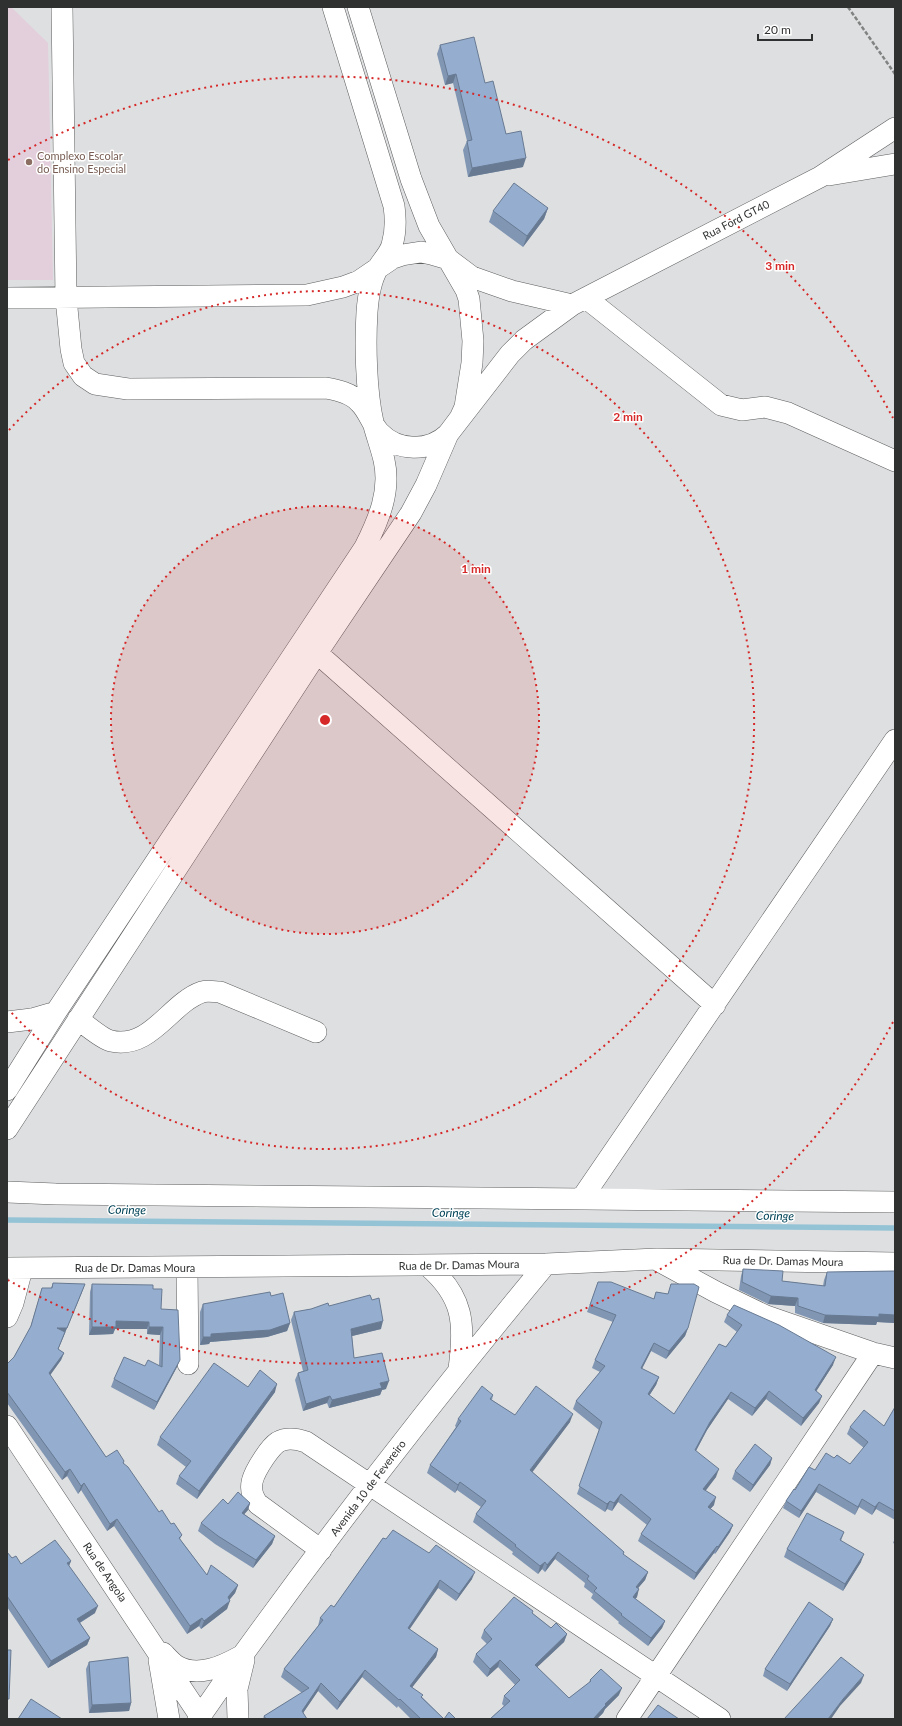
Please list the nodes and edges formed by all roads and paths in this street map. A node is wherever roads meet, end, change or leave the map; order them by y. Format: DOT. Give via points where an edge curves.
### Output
graph roads {
  1 [pos="62,7"];
  2 [pos="333,7"];
  3 [pos="358,7"];
  4 [pos="848,7"];
  5 [pos="895,74"];
  6 [pos="895,128"];
  7 [pos="895,164"];
  8 [pos="820,177"];
  9 [pos="448,259"];
  10 [pos="377,270"];
  11 [pos="7,298"];
  12 [pos="66,298"];
  13 [pos="579,301"];
  14 [pos="373,421"];
  15 [pos="448,434"];
  16 [pos="895,461"];
  17 [pos="317,653"];
  18 [pos="895,740"];
  19 [pos="715,1005"];
  20 [pos="56,1012"];
  21 [pos="78,1019"];
  22 [pos="7,1022"];
  23 [pos="316,1032"];
  24 [pos="7,1087"];
  25 [pos="7,1129"];
  26 [pos="7,1192"];
  27 [pos="582,1198"];
  28 [pos="895,1202"];
  29 [pos="657,1260"];
  30 [pos="895,1263"];
  31 [pos="546,1264"];
  32 [pos="428,1266"];
  33 [pos="187,1268"];
  34 [pos="15,1269"];
  35 [pos="7,1316"];
  36 [pos="873,1353"];
  37 [pos="895,1358"];
  38 [pos="188,1364"];
  39 [pos="459,1369"];
  40 [pos="7,1426"];
  41 [pos="370,1484"];
  42 [pos="321,1550"];
  43 [pos="156,1648"];
  44 [pos="245,1651"];
  45 [pos="656,1676"];
  46 [pos="200,1718"];
  47 [pos="169,1719"];
  48 [pos="238,1719"];
  49 [pos="627,1719"];
  50 [pos="720,1719"];
  1 -- 12 [label="street"];
  2 -- 10 [label="street" via="394,206 395,233 392,247"];
  3 -- 9 [label="street" via="411,179 429,226"];
  4 -- 5 [label="path"];
  6 -- 8 [label="street, Rua Ford GT40"];
  7 -- 8 [label="street"];
  8 -- 13 [label="street, Rua Ford GT40"];
  9 -- 10 [label="street" via="431,254 411,253 393,258"];
  9 -- 13 [label="street" via="472,276 512,291"];
  9 -- 15 [label="street" via="469,299 473,341 465,407"];
  10 -- 12 [label="street" via="343,287 307,295"];
  10 -- 14 [label="street" via="370,289 366,329"];
  11 -- 12 [label="street"];
  12 -- 14 [label="street" via="74,363 84,376 95,384 128,389 326,388 337,390 359,401"];
  13 -- 15 [label="street, Rua Ford GT40" via="524,340 510,354"];
  13 -- 16 [label="street" via="720,405 742,410 765,407 788,412"];
  14 -- 15 [label="street" via="385,438 404,446 431,445 441,441"];
  14 -- 20 [label="street" via="384,460 386,480 379,518 365,547"];
  15 -- 17 [label="street" via="411,513"];
  17 -- 19 [label="street"];
  17 -- 21 [label="street"];
  18 -- 19 [label="street"];
  19 -- 27 [label="street"];
  20 -- 22 [label="street" via="32,1019"];
  20 -- 24 [label="street"];
  21 -- 23 [label="street" via="110,1041 134,1040 154,1029 192,997 204,992 220,992"];
  21 -- 25 [label="street"];
  26 -- 27 [label="street"];
  27 -- 28 [label="street"];
  29 -- 30 [label="street, Rua de Dr. Damas Moura"];
  29 -- 31 [label="street, Rua de Dr. Damas Moura"];
  29 -- 36 [label="street" via="766,1316"];
  31 -- 32 [label="street, Rua de Dr. Damas Moura"];
  31 -- 39 [label="street, Avenida 10 de Fevereiro"];
  32 -- 33 [label="street, Rua de Dr. Damas Moura"];
  32 -- 39 [label="street" via="441,1277 458,1306 463,1335"];
  33 -- 34 [label="street, Rua de Dr. Damas Moura"];
  33 -- 38 [label="street"];
  34 -- 35 [label="street" via="13,1303"];
  36 -- 37 [label="street"];
  36 -- 45 [label="street"];
  39 -- 41 [label="street, Avenida 10 de Fevereiro"];
  40 -- 43 [label="street, Rua de Angola"];
  41 -- 42 [label="street, Avenida 10 de Fevereiro"];
  41 -- 42 [label="street" via="306,1442 289,1439 278,1442 270,1449 252,1476 251,1492 254,1499"];
  41 -- 45 [label="street"];
  42 -- 44 [label="street, Avenida 10 de Fevereiro"];
  43 -- 44 [label="street" via="178,1666 205,1670 215,1668"];
  43 -- 46 [label="street, Rua de Angola"];
  43 -- 47 [label="street"];
  44 -- 46 [label="street, Avenida 10 de Fevereiro"];
  44 -- 48 [label="street" via="237,1689"];
  45 -- 49 [label="street"];
  45 -- 50 [label="street"];
}
